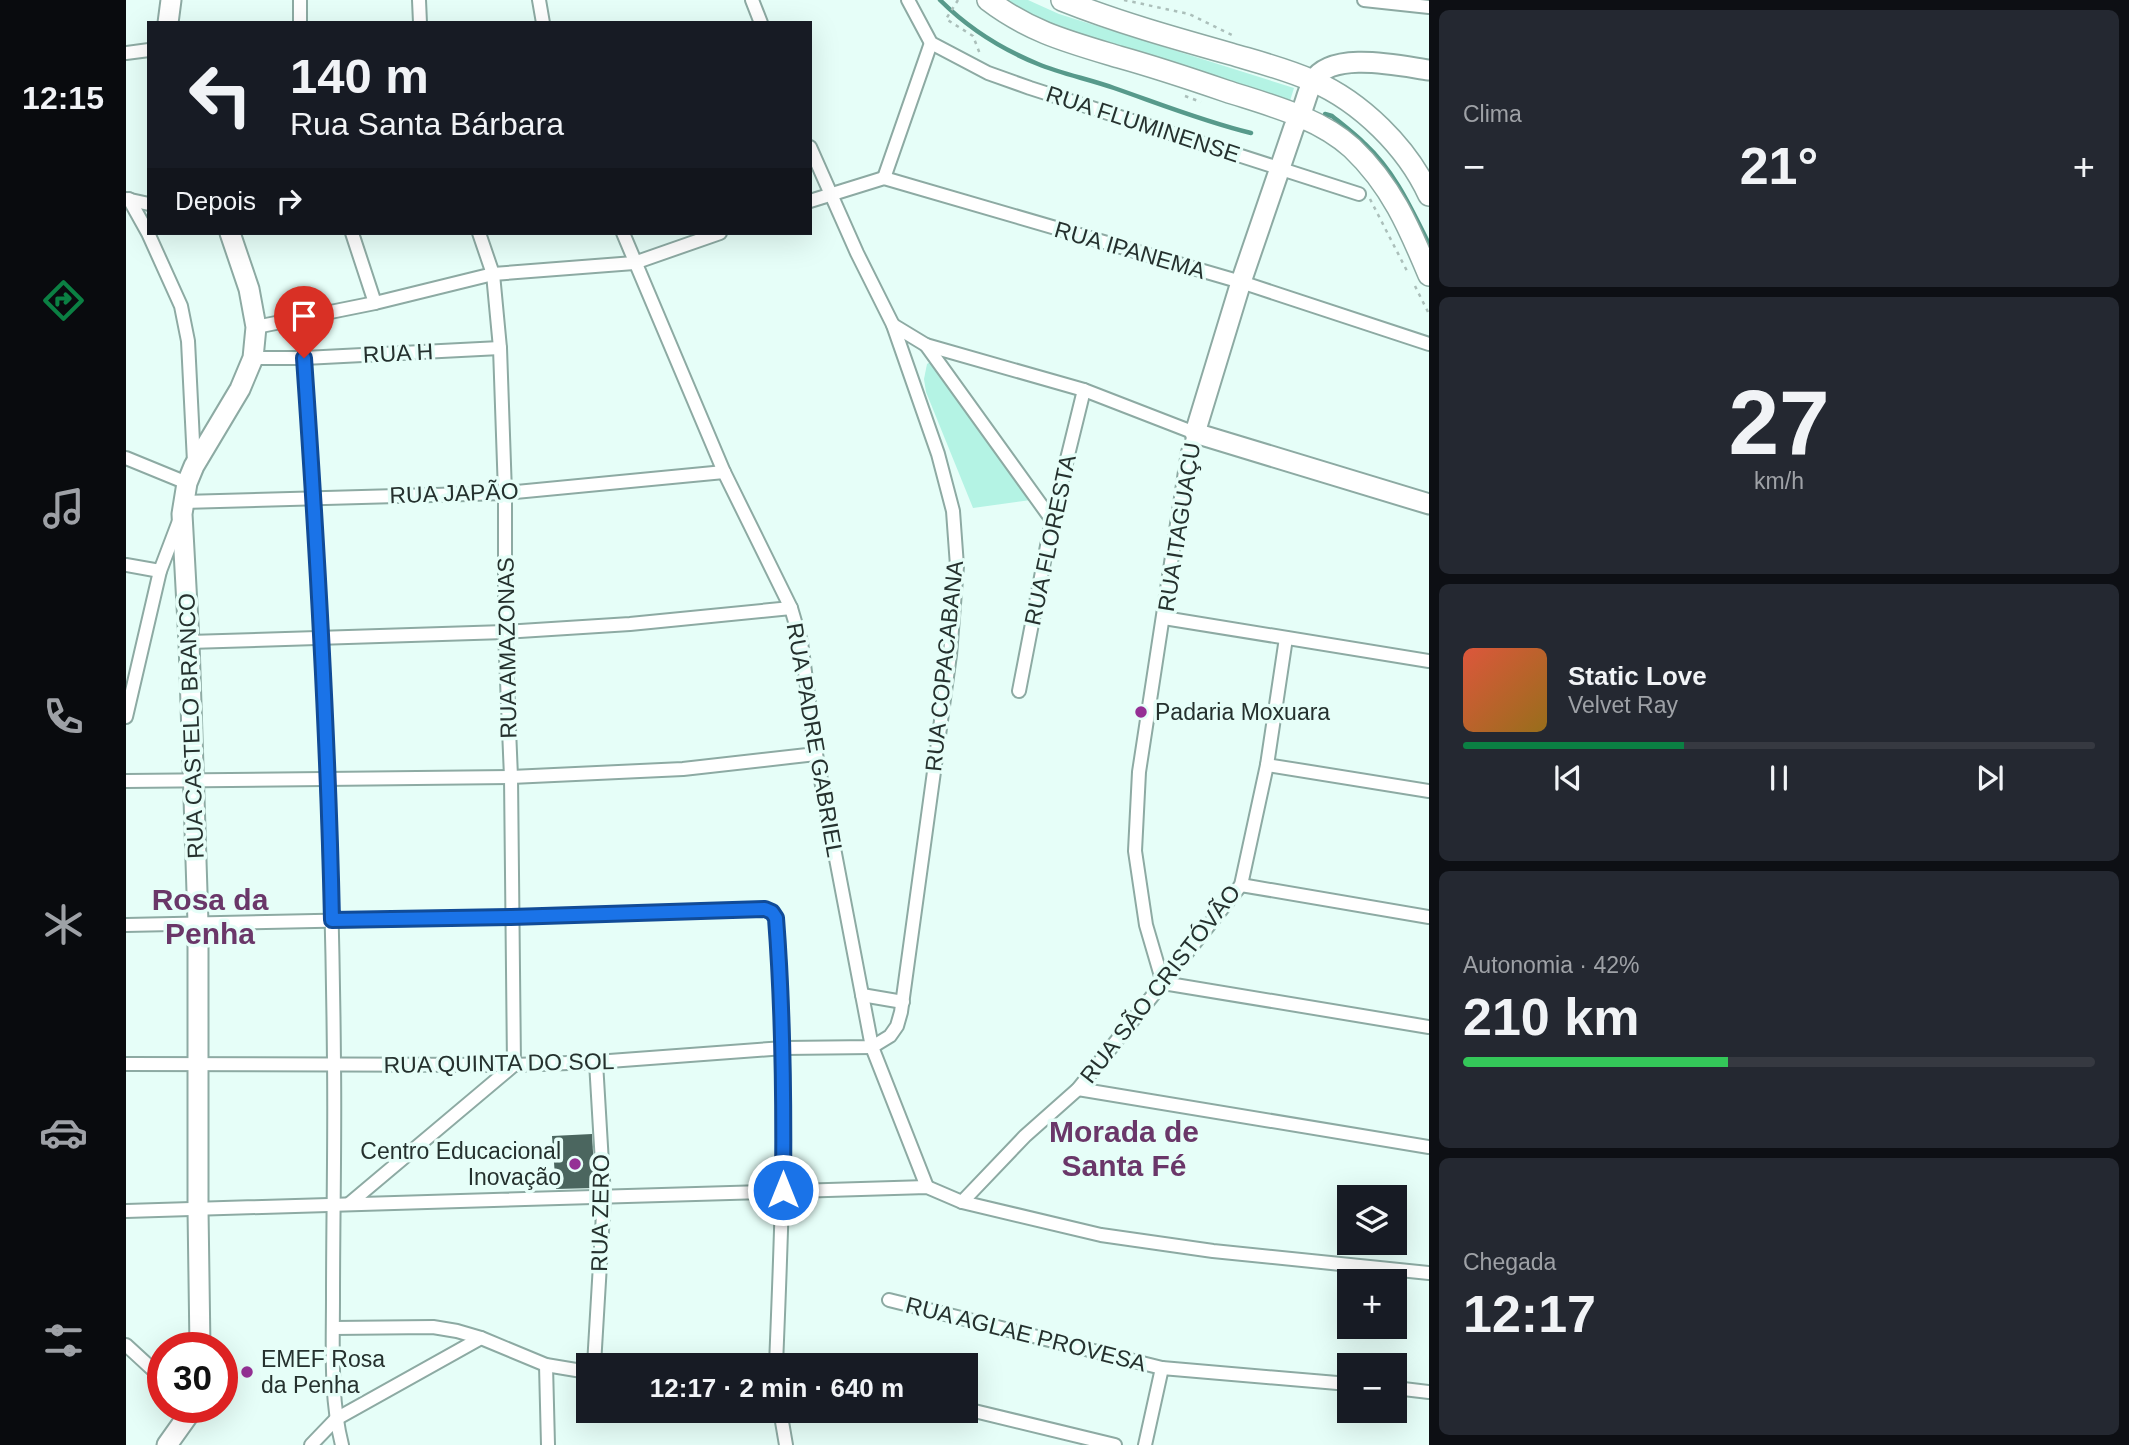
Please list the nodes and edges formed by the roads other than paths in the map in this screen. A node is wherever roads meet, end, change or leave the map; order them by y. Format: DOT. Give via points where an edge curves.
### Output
graph roads {
  1 [pos="171,0"];
  2 [pos="300,0"];
  3 [pos="419,0"];
  4 [pos="539,0"];
  5 [pos="752,0"];
  6 [pos="908,0"];
  7 [pos="988,0"];
  8 [pos="1062,0"];
  9 [pos="1364,0"];
  10 [pos="1429,7"];
  11 [pos="168,21"];
  12 [pos="300,21"];
  13 [pos="420,21"];
  14 [pos="541,21"];
  15 [pos="760,21"];
  16 [pos="930,43"];
  17 [pos="147,50"];
  18 [pos="126,53"];
  19 [pos="1429,69"];
  20 [pos="1314,81"];
  21 [pos="1301,117"];
  22 [pos="812,152"];
  23 [pos="1281,168"];
  24 [pos="884,178"];
  25 [pos="830,194"];
  26 [pos="1364,195"];
  27 [pos="1429,195"];
  28 [pos="128,199"];
  29 [pos="812,200"];
  30 [pos="147,204"];
  31 [pos="147,231"];
  32 [pos="149,235"];
  33 [pos="231,235"];
  34 [pos="353,235"];
  35 [pos="480,235"];
  36 [pos="624,235"];
  37 [pos="714,235"];
  38 [pos="634,262"];
  39 [pos="493,274"];
  40 [pos="1429,275"];
  41 [pos="1241,282"];
  42 [pos="374,303"];
  43 [pos="892,325"];
  44 [pos="256,327"];
  45 [pos="1429,344"];
  46 [pos="926,345"];
  47 [pos="500,348"];
  48 [pos="253,358"];
  49 [pos="304,358"];
  50 [pos="1084,390"];
  51 [pos="1195,433"];
  52 [pos="126,458"];
  53 [pos="724,472"];
  54 [pos="186,491"];
  55 [pos="505,493"];
  56 [pos="314,498"];
  57 [pos="1429,504"];
  58 [pos="1052,520"];
  59 [pos="126,565"];
  60 [pos="160,571"];
  61 [pos="791,608"];
  62 [pos="1164,618"];
  63 [pos="505,632"];
  64 [pos="1286,638"];
  65 [pos="321,639"];
  66 [pos="189,642"];
  67 [pos="1429,661"];
  68 [pos="1019,691"];
  69 [pos="126,717"];
  70 [pos="816,754"];
  71 [pos="1268,765"];
  72 [pos="328,777"];
  73 [pos="511,777"];
  74 [pos="126,781"];
  75 [pos="193,781"];
  76 [pos="1429,791"];
  77 [pos="1241,886"];
  78 [pos="511,917"];
  79 [pos="1429,917"];
  80 [pos="332,920"];
  81 [pos="198,923"];
  82 [pos="126,925"];
  83 [pos="1163,983"];
  84 [pos="862,995"];
  85 [pos="902,1002"];
  86 [pos="1429,1027"];
  87 [pos="872,1047"];
  88 [pos="784,1048"];
  89 [pos="596,1062"];
  90 [pos="126,1065"];
  91 [pos="514,1065"];
  92 [pos="198,1066"];
  93 [pos="334,1066"];
  94 [pos="1078,1089"];
  95 [pos="1429,1147"];
  96 [pos="927,1186"];
  97 [pos="783,1190"];
  98 [pos="604,1197"];
  99 [pos="962,1202"];
  100 [pos="333,1203"];
  101 [pos="350,1203"];
  102 [pos="198,1209"];
  103 [pos="126,1211"];
  104 [pos="1429,1273"];
  105 [pos="889,1300"];
  106 [pos="333,1328"];
  107 [pos="200,1332"];
  108 [pos="481,1338"];
  109 [pos="126,1345"];
  110 [pos="595,1353"];
  111 [pos="776,1353"];
  112 [pos="147,1364"];
  113 [pos="546,1366"];
  114 [pos="1162,1368"];
  115 [pos="576,1370"];
  116 [pos="1337,1383"];
  117 [pos="1407,1389"];
  118 [pos="1429,1392"];
  119 [pos="978,1412"];
  120 [pos="335,1419"];
  121 [pos="182,1423"];
  122 [pos="782,1423"];
  123 [pos="167,1445"];
  124 [pos="311,1445"];
  125 [pos="342,1445"];
  126 [pos="548,1445"];
  127 [pos="786,1445"];
  128 [pos="1115,1445"];
  129 [pos="1145,1445"];
  1 -- 11 [label="street"];
  2 -- 12 [label="street"];
  3 -- 13 [label="street"];
  4 -- 14 [label="street"];
  5 -- 15 [label="street"];
  6 -- 16 [label="street"];
  7 -- 21 [label="main road" via="1054,38"];
  8 -- 20 [label="main road"];
  9 -- 10 [label="street"];
  16 -- 23 [label="street, RUA FLUMINENSE" via="988,73"];
  16 -- 24 [label="street"];
  17 -- 18 [label="street"];
  19 -- 20 [label="street" via="1357,61 1330,68"];
  20 -- 21 [label="street, RUA ITAGUAÇU"];
  20 -- 27 [label="main road" via="1357,109 1394,142"];
  21 -- 23 [label="street, RUA ITAGUAÇU"];
  21 -- 40 [label="main road" via="1351,148 1385,186 1405,218"];
  22 -- 25 [label="street, RUA COPACABANA"];
  23 -- 26 [label="street, RUA FLUMINENSE"];
  23 -- 41 [label="street, RUA ITAGUAÇU"];
  24 -- 25 [label="street"];
  24 -- 41 [label="street, RUA IPANEMA"];
  25 -- 29 [label="street"];
  25 -- 43 [label="street, RUA COPACABANA"];
  28 -- 30 [label="street"];
  28 -- 31 [label="street"];
  32 -- 54 [label="street" via="181,306 188,341"];
  33 -- 44 [label="street"];
  34 -- 42 [label="street"];
  35 -- 39 [label="street, RUA AMAZONAS"];
  36 -- 38 [label="street, RUA PADRE GABRIEL"];
  37 -- 38 [label="street"];
  38 -- 39 [label="street"];
  38 -- 53 [label="street, RUA PADRE GABRIEL"];
  39 -- 42 [label="street"];
  39 -- 47 [label="street, RUA AMAZONAS"];
  41 -- 45 [label="street, RUA IPANEMA"];
  41 -- 51 [label="street, RUA ITAGUAÇU"];
  42 -- 44 [label="street"];
  43 -- 46 [label="street"];
  43 -- 85 [label="street, RUA COPACABANA" via="938,454 953,511 957,566 950,655"];
  44 -- 48 [label="street"];
  46 -- 50 [label="street"];
  46 -- 58 [label="street"];
  47 -- 49 [label="street, RUA H"];
  47 -- 55 [label="street, RUA AMAZONAS"];
  48 -- 49 [label="street, RUA H"];
  48 -- 54 [label="street"];
  49 -- 56 [label="street"];
  50 -- 51 [label="street"];
  50 -- 58 [label="street, RUA FLORESTA"];
  51 -- 57 [label="street"];
  51 -- 62 [label="street, RUA ITAGUAÇU" via="1188,452"];
  52 -- 54 [label="street, RUA JAPÃO"];
  53 -- 55 [label="street, RUA JAPÃO"];
  53 -- 61 [label="street, RUA PADRE GABRIEL"];
  54 -- 56 [label="street, RUA JAPÃO"];
  54 -- 60 [label="street"];
  54 -- 66 [label="street, RUA CASTELO BRANCO"];
  55 -- 56 [label="street, RUA JAPÃO"];
  55 -- 63 [label="street, RUA AMAZONAS"];
  56 -- 65 [label="street"];
  58 -- 68 [label="street, RUA FLORESTA"];
  59 -- 60 [label="street"];
  60 -- 69 [label="street"];
  61 -- 63 [label="street"];
  61 -- 70 [label="street, RUA PADRE GABRIEL" via="801,642"];
  62 -- 64 [label="street"];
  62 -- 83 [label="street, RUA ITAGUAÇU" via="1139,772 1135,852 1146,925"];
  63 -- 65 [label="street"];
  63 -- 73 [label="street, RUA AMAZONAS"];
  64 -- 67 [label="street"];
  64 -- 71 [label="street, RUA SÃO CRISTÓVÃO"];
  65 -- 66 [label="street"];
  65 -- 72 [label="street"];
  66 -- 75 [label="street, RUA CASTELO BRANCO"];
  70 -- 73 [label="street" via="683,769"];
  70 -- 84 [label="street, RUA PADRE GABRIEL"];
  71 -- 76 [label="street"];
  71 -- 77 [label="street, RUA SÃO CRISTÓVÃO"];
  72 -- 73 [label="street"];
  72 -- 75 [label="street"];
  72 -- 80 [label="street"];
  73 -- 78 [label="street, RUA AMAZONAS"];
  74 -- 75 [label="street"];
  75 -- 81 [label="street, RUA CASTELO BRANCO"];
  77 -- 79 [label="street"];
  77 -- 83 [label="street, RUA SÃO CRISTÓVÃO"];
  78 -- 80 [label="street"];
  78 -- 88 [label="street" via="772,912"];
  78 -- 91 [label="street, RUA AMAZONAS"];
  80 -- 81 [label="street"];
  80 -- 93 [label="street"];
  81 -- 82 [label="street"];
  81 -- 92 [label="street, RUA CASTELO BRANCO"];
  83 -- 86 [label="street"];
  83 -- 94 [label="street, RUA SÃO CRISTÓVÃO"];
  84 -- 85 [label="street"];
  84 -- 87 [label="street, RUA PADRE GABRIEL"];
  85 -- 87 [label="street, RUA COPACABANA" via="897,1026"];
  87 -- 88 [label="street, RUA QUINTA DO SOL"];
  87 -- 96 [label="street, RUA PADRE GABRIEL"];
  88 -- 89 [label="street, RUA QUINTA DO SOL"];
  88 -- 97 [label="street"];
  89 -- 91 [label="street, RUA QUINTA DO SOL"];
  89 -- 98 [label="street, RUA ZERO"];
  90 -- 92 [label="street, RUA QUINTA DO SOL"];
  91 -- 93 [label="street, RUA QUINTA DO SOL"];
  91 -- 101 [label="street"];
  92 -- 93 [label="street, RUA QUINTA DO SOL"];
  92 -- 102 [label="street, RUA CASTELO BRANCO"];
  93 -- 100 [label="street"];
  94 -- 95 [label="street"];
  94 -- 99 [label="street, RUA SÃO CRISTÓVÃO"];
  96 -- 97 [label="street"];
  96 -- 99 [label="street"];
  97 -- 98 [label="street"];
  97 -- 111 [label="street"];
  98 -- 101 [label="street"];
  98 -- 110 [label="street, RUA ZERO"];
  99 -- 104 [label="street" via="1101,1235"];
  100 -- 101 [label="street"];
  100 -- 102 [label="street"];
  100 -- 106 [label="street"];
  102 -- 103 [label="street"];
  102 -- 107 [label="street, RUA CASTELO BRANCO"];
  105 -- 114 [label="street, RUA AGLAE PROVESA"];
  106 -- 108 [label="street" via="433,1327"];
  106 -- 120 [label="street"];
  108 -- 113 [label="street"];
  108 -- 120 [label="street"];
  109 -- 112 [label="street"];
  113 -- 115 [label="street"];
  113 -- 126 [label="street"];
  114 -- 116 [label="street, RUA AGLAE PROVESA"];
  114 -- 129 [label="street, RUA AGLAE PROVESA"];
  117 -- 118 [label="street"];
  119 -- 128 [label="street"];
  120 -- 124 [label="street"];
  120 -- 125 [label="street"];
  121 -- 123 [label="street"];
  122 -- 127 [label="street"];
}
